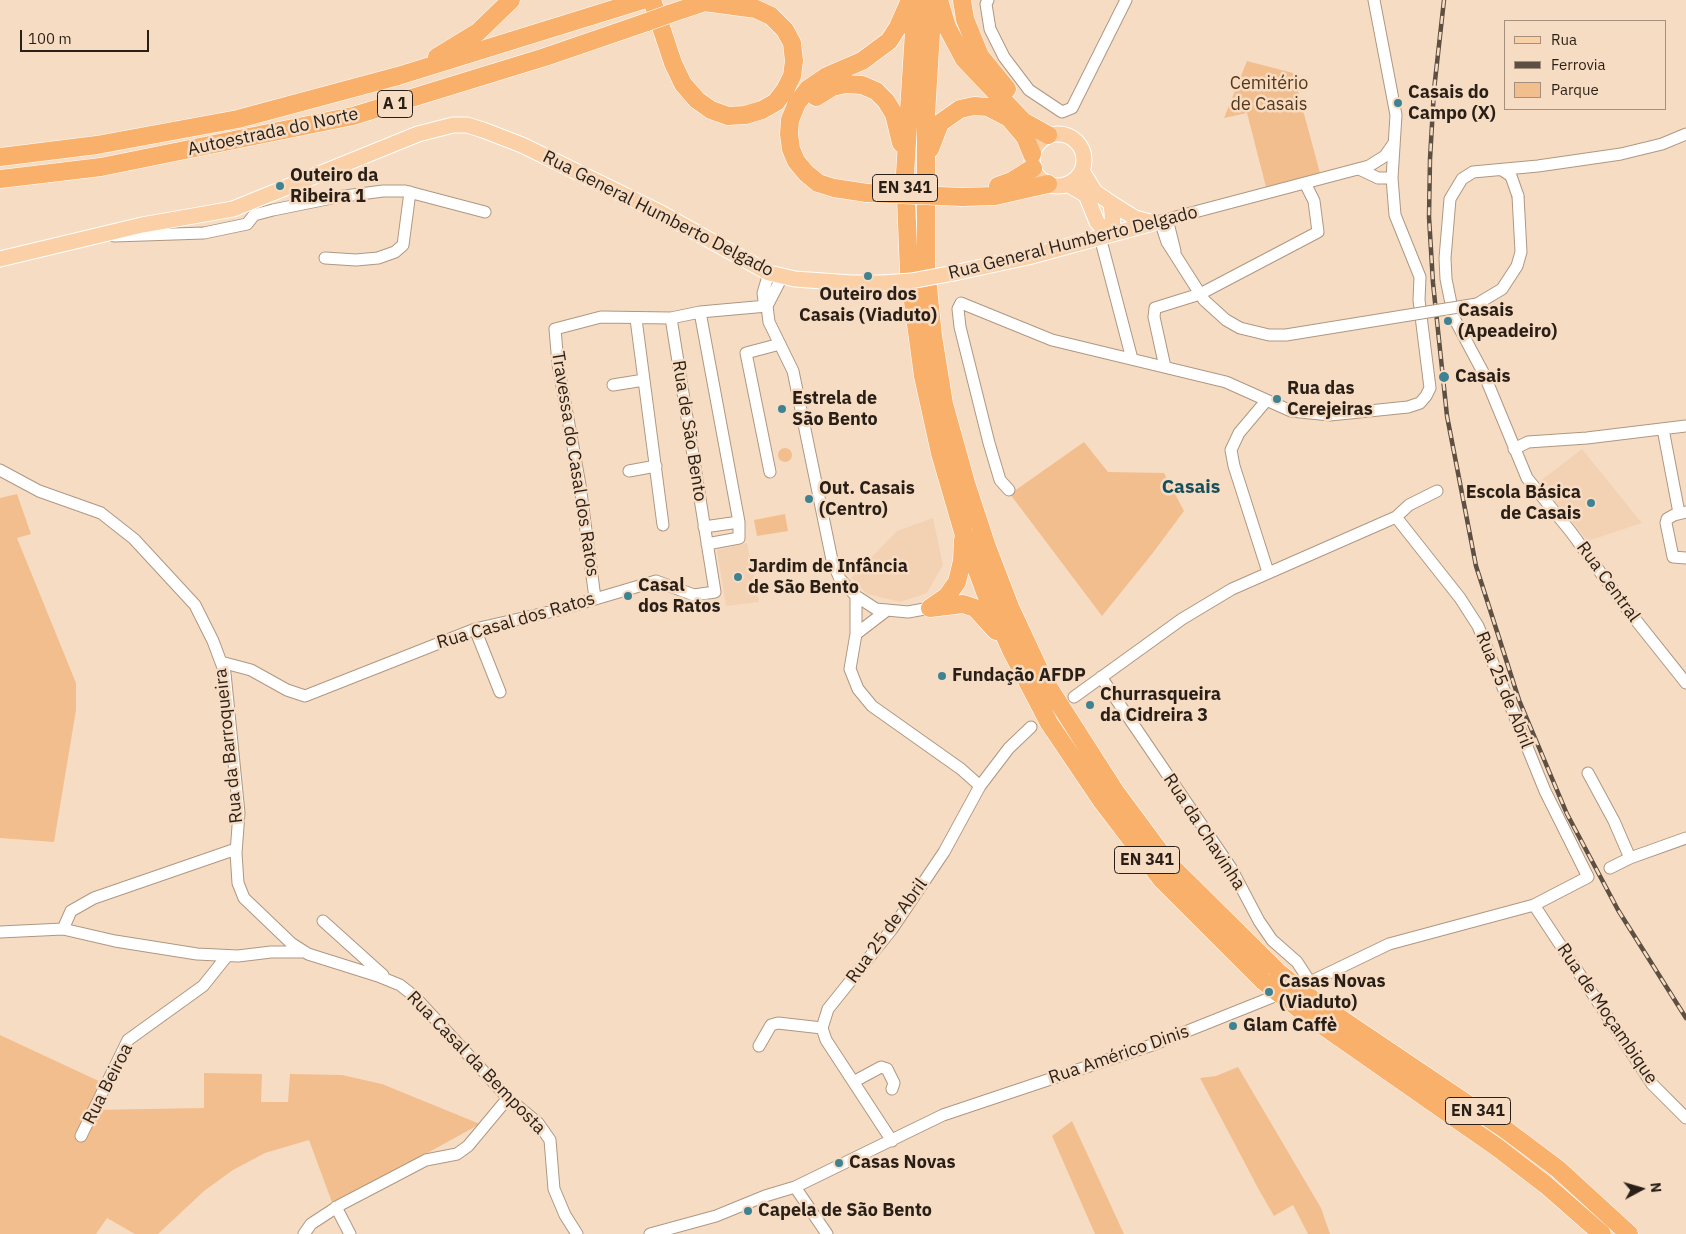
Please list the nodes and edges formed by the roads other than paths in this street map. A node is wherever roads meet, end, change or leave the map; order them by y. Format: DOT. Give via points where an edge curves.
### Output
graph roads {
  1 [pos="511,0"];
  2 [pos="645,0"];
  3 [pos="910,0"];
  4 [pos="916,0"];
  5 [pos="933,0"];
  6 [pos="940,0"];
  7 [pos="962,0"];
  8 [pos="988,0"];
  9 [pos="1126,0"];
  10 [pos="1374,0"];
  11 [pos="708,1"];
  12 [pos="398,76"];
  13 [pos="1052,134"];
  14 [pos="1686,134"];
  15 [pos="1395,142"];
  16 [pos="0,157"];
  17 [pos="1032,161"];
  18 [pos="1364,167"];
  19 [pos="1502,170"];
  20 [pos="1082,171"];
  21 [pos="905,174"];
  22 [pos="924,174"];
  23 [pos="1392,174"];
  24 [pos="0,179"];
  25 [pos="1305,183"];
  26 [pos="1048,184"];
  27 [pos="1067,184"];
  28 [pos="868,188"];
  29 [pos="410,192"];
  30 [pos="962,192"];
  31 [pos="1111,203"];
  32 [pos="253,209"];
  33 [pos="485,212"];
  34 [pos="1092,213"];
  35 [pos="1185,215"];
  36 [pos="1155,222"];
  37 [pos="1104,236"];
  38 [pos="1170,240"];
  39 [pos="1072,244"];
  40 [pos="325,258"];
  41 [pos="0,260"];
  42 [pos="776,275"];
  43 [pos="1202,298"];
  44 [pos="767,306"];
  45 [pos="700,312"];
  46 [pos="671,318"];
  47 [pos="636,319"];
  48 [pos="780,344"];
  49 [pos="1132,359"];
  50 [pos="1165,367"];
  51 [pos="644,380"];
  52 [pos="613,385"];
  53 [pos="1266,401"];
  54 [pos="1686,426"];
  55 [pos="1663,429"];
  56 [pos="1514,448"];
  57 [pos="656,466"];
  58 [pos="0,470"];
  59 [pos="630,471"];
  60 [pos="770,472"];
  61 [pos="1009,490"];
  62 [pos="1437,491"];
  63 [pos="1683,513"];
  64 [pos="1396,518"];
  65 [pos="739,522"];
  66 [pos="662,524"];
  67 [pos="704,527"];
  68 [pos="963,532"];
  69 [pos="708,544"];
  70 [pos="1686,558"];
  71 [pos="1268,572"];
  72 [pos="856,596"];
  73 [pos="595,598"];
  74 [pos="930,608"];
  75 [pos="886,611"];
  76 [pos="856,615"];
  77 [pos="870,622"];
  78 [pos="475,629"];
  79 [pos="856,634"];
  80 [pos="1011,650"];
  81 [pos="221,662"];
  82 [pos="1101,677"];
  83 [pos="1686,683"];
  84 [pos="500,692"];
  85 [pos="1074,697"];
  86 [pos="1031,727"];
  87 [pos="1588,773"];
  88 [pos="980,786"];
  89 [pos="1686,838"];
  90 [pos="236,849"];
  91 [pos="1630,858"];
  92 [pos="1610,868"];
  93 [pos="1588,877"];
  94 [pos="1534,905"];
  95 [pos="324,920"];
  96 [pos="63,929"];
  97 [pos="0,932"];
  98 [pos="307,953"];
  99 [pos="227,956"];
  100 [pos="1271,976"];
  101 [pos="390,980"];
  102 [pos="1310,982"];
  103 [pos="822,1028"];
  104 [pos="759,1046"];
  105 [pos="855,1081"];
  106 [pos="892,1089"];
  107 [pos="508,1098"];
  108 [pos="1686,1118"];
  109 [pos="81,1136"];
  110 [pos="892,1141"];
  111 [pos="795,1187"];
  112 [pos="336,1207"];
  113 [pos="304,1234"];
  114 [pos="350,1234"];
  115 [pos="577,1234"];
  116 [pos="650,1234"];
  117 [pos="827,1234"];
  118 [pos="1602,1234"];
  119 [pos="1629,1234"];
  1 -- 12 [label="highway" via="478,32"];
  2 -- 11 [label="highway" via="683,84 697,100 728,116 762,110 776,102 792,76 794,61 792,43 785,30 771,16 756,9"];
  2 -- 12 [label="highway, Autoestrada do Norte / A 1"];
  3 -- 28 [label="highway" via="888,41 862,61 827,76 808,89 790,120 791,149 806,173 818,183 834,188"];
  4 -- 21 [label="highway, EN 341"];
  5 -- 22 [label="highway, EN 341"];
  6 -- 13 [label="highway" via="947,27 964,59 1023,120"];
  7 -- 13 [label="highway" via="964,19 984,62"];
  8 -- 9 [label="street" via="990,29 1004,57 1029,90 1062,112 1072,108"];
  10 -- 15 [label="street" via="1395,103"];
  11 -- 24 [label="highway, Autoestrada do Norte / A 1, bridge" via="545,57 353,116 101,167"];
  12 -- 16 [label="highway, Autoestrada do Norte / A 1" via="238,119 97,145"];
  13 -- 17 [label="main road" via="1041,139"];
  13 -- 20 [label="main road" via="1070,136 1077,141 1084,155"];
  14 -- 19 [label="street, Rua Central" via="1622,154"];
  15 -- 18 [label="street, Rua General Humberto Delgado" via="1385,156"];
  15 -- 23 [label="street"];
  17 -- 22 [label="highway" via="1022,132 1009,118 988,107 974,106 960,109 940,123"];
  17 -- 26 [label="main road" via="1036,175"];
  17 -- 30 [label="highway" via="1004,184"];
  18 -- 23 [label="street" via="1378,178"];
  18 -- 25 [label="street, Rua General Humberto Delgado"];
  19 -- 43 [label="street, bridge" via="1510,176 1518,196 1521,252 1517,266 1502,289 1478,304 1269,336 1233,324"];
  19 -- 56 [label="street, Rua Central" via="1473,172 1462,179 1450,199 1445,258 1454,318 1484,374"];
  20 -- 27 [label="main road"];
  20 -- 31 [label="main road" via="1095,192"];
  21 -- 28 [label="highway" via="900,132 886,100 862,85 832,86 806,107 801,123 805,153 823,172"];
  21 -- 68 [label="highway, EN 341" via="909,272 923,376 940,453"];
  22 -- 100 [label="highway, EN 341" via="926,268 944,404 987,547 1025,643 1064,714 1115,791 1170,864"];
  23 -- 53 [label="street" via="1398,226 1420,277 1430,388 1426,396 1420,403 1408,407 1330,415 1291,411"];
  25 -- 35 [label="street, Rua General Humberto Delgado"];
  25 -- 43 [label="street" via="1314,201 1318,232"];
  26 -- 27 [label="main road"];
  26 -- 30 [label="highway" via="995,196"];
  27 -- 34 [label="main road" via="1086,195"];
  28 -- 30 [label="highway"];
  29 -- 32 [label="street" via="384,191"];
  29 -- 33 [label="street"];
  29 -- 40 [label="street" via="403,245 395,252 356,260"];
  31 -- 36 [label="main road" via="1135,218"];
  31 -- 37 [label="main road" via="1113,225"];
  32 -- 41 [label="main road, Rua General Humberto Delgado" via="142,226"];
  32 -- 42 [label="main road, Rua General Humberto Delgado" via="437,127 467,125 522,145 620,192"];
  34 -- 37 [label="main road"];
  34 -- 39 [label="main road" via="1082,236"];
  35 -- 36 [label="street, Rua General Humberto Delgado"];
  35 -- 38 [label="street"];
  36 -- 37 [label="main road, Rua General Humberto Delgado"];
  36 -- 38 [label="street"];
  36 -- 38 [label="street"];
  37 -- 39 [label="main road, Rua General Humberto Delgado"];
  37 -- 49 [label="street"];
  38 -- 43 [label="street"];
  39 -- 42 [label="main road, Rua General Humberto Delgado, bridge" via="1028,257 911,281 851,283"];
  42 -- 44 [label="street" via="763,293"];
  43 -- 50 [label="street" via="1155,308"];
  44 -- 45 [label="street"];
  44 -- 48 [label="street" via="769,322"];
  45 -- 46 [label="street"];
  45 -- 65 [label="street"];
  46 -- 47 [label="street"];
  46 -- 67 [label="street, Rua de São Bento"];
  47 -- 51 [label="street"];
  47 -- 73 [label="street, Travessa do Casal dos Ratos" via="602,318 555,329"];
  48 -- 60 [label="street" via="746,353"];
  48 -- 72 [label="street" via="795,378 832,560 840,580"];
  49 -- 50 [label="street"];
  49 -- 61 [label="street" via="1052,340 960,303 960,327 989,443 1000,480"];
  50 -- 53 [label="street" via="1226,382"];
  51 -- 52 [label="street"];
  51 -- 57 [label="street"];
  53 -- 71 [label="street" via="1244,426 1231,450"];
  54 -- 55 [label="street"];
  55 -- 56 [label="street" via="1528,442"];
  55 -- 63 [label="street"];
  56 -- 83 [label="street, Rua Central" via="1527,478"];
  57 -- 59 [label="street"];
  57 -- 66 [label="street"];
  58 -- 81 [label="street, Rua da Barroqueira" via="39,492 101,514 134,539 195,605"];
  62 -- 64 [label="street" via="1409,505"];
  63 -- 70 [label="street" via="1666,519 1666,523 1673,557"];
  64 -- 71 [label="street"];
  64 -- 93 [label="street, Rua 25 de Abril" via="1460,598 1478,626 1546,791"];
  65 -- 67 [label="street"];
  65 -- 69 [label="street" via="740,538"];
  67 -- 69 [label="street, Rua de São Bento"];
  68 -- 74 [label="highway" via="962,562 957,582"];
  68 -- 80 [label="highway, EN 341"];
  69 -- 73 [label="street, Rua Casal dos Ratos" via="715,592 694,595 656,581"];
  71 -- 82 [label="street" via="1182,619"];
  72 -- 75 [label="street"];
  72 -- 76 [label="street"];
  73 -- 78 [label="street, Rua Casal dos Ratos"];
  74 -- 75 [label="street"];
  74 -- 80 [label="highway" via="963,604 975,608"];
  75 -- 77 [label="street"];
  76 -- 77 [label="street" via="861,621"];
  76 -- 79 [label="street"];
  77 -- 79 [label="street"];
  78 -- 81 [label="street, Rua Casal dos Ratos" via="305,696 251,670"];
  78 -- 84 [label="street"];
  79 -- 88 [label="street" via="850,669 858,689 872,706"];
  80 -- 100 [label="highway, EN 341" via="1049,723 1101,800 1162,880"];
  81 -- 90 [label="street, Rua da Barroqueira" via="225,673 239,813"];
  82 -- 85 [label="street"];
  82 -- 102 [label="street, Rua da Chavinha" via="1231,868 1272,940 1297,962"];
  86 -- 88 [label="street, Rua 25 de Abril" via="1009,748"];
  87 -- 91 [label="street"];
  88 -- 103 [label="street, Rua 25 de Abril" via="944,852 892,929 828,1009"];
  89 -- 91 [label="street"];
  90 -- 96 [label="street" via="94,898 72,911"];
  90 -- 98 [label="street, Rua da Barroqueira" via="238,882 244,898 291,944"];
  91 -- 92 [label="street"];
  93 -- 94 [label="street, Rua Américo Dinis"];
  94 -- 102 [label="street, Rua Américo Dinis" via="1389,944"];
  94 -- 108 [label="street, Rua de Moçambique" via="1652,1084"];
  95 -- 101 [label="street"];
  96 -- 97 [label="street"];
  96 -- 99 [label="street" via="124,943"];
  98 -- 99 [label="street"];
  98 -- 101 [label="street, Rua Casal da Bemposta"];
  99 -- 109 [label="street, Rua Beiroa" via="203,986 128,1040"];
  100 -- 118 [label="highway, EN 341, bridge" via="1299,1009 1505,1153"];
  100 -- 119 [label="highway, EN 341, bridge" via="1316,1002 1514,1136 1558,1169"];
  101 -- 107 [label="street, Rua Casal da Bemposta" via="414,996"];
  102 -- 110 [label="street, Rua Américo Dinis" via="1155,1044 943,1115"];
  103 -- 104 [label="street" via="778,1023 771,1026"];
  103 -- 105 [label="street" via="826,1040"];
  105 -- 106 [label="street" via="876,1068 885,1068 894,1083"];
  105 -- 110 [label="street"];
  107 -- 112 [label="street" via="468,1146 457,1154 426,1160"];
  107 -- 115 [label="street, Rua Casal da Bemposta" via="538,1123 550,1140 554,1189"];
  110 -- 111 [label="street, Rua Américo Dinis"];
  111 -- 116 [label="street, Rua Américo Dinis" via="716,1216"];
  111 -- 117 [label="street"];
  112 -- 113 [label="street" via="311,1224"];
  112 -- 114 [label="street"];
}
